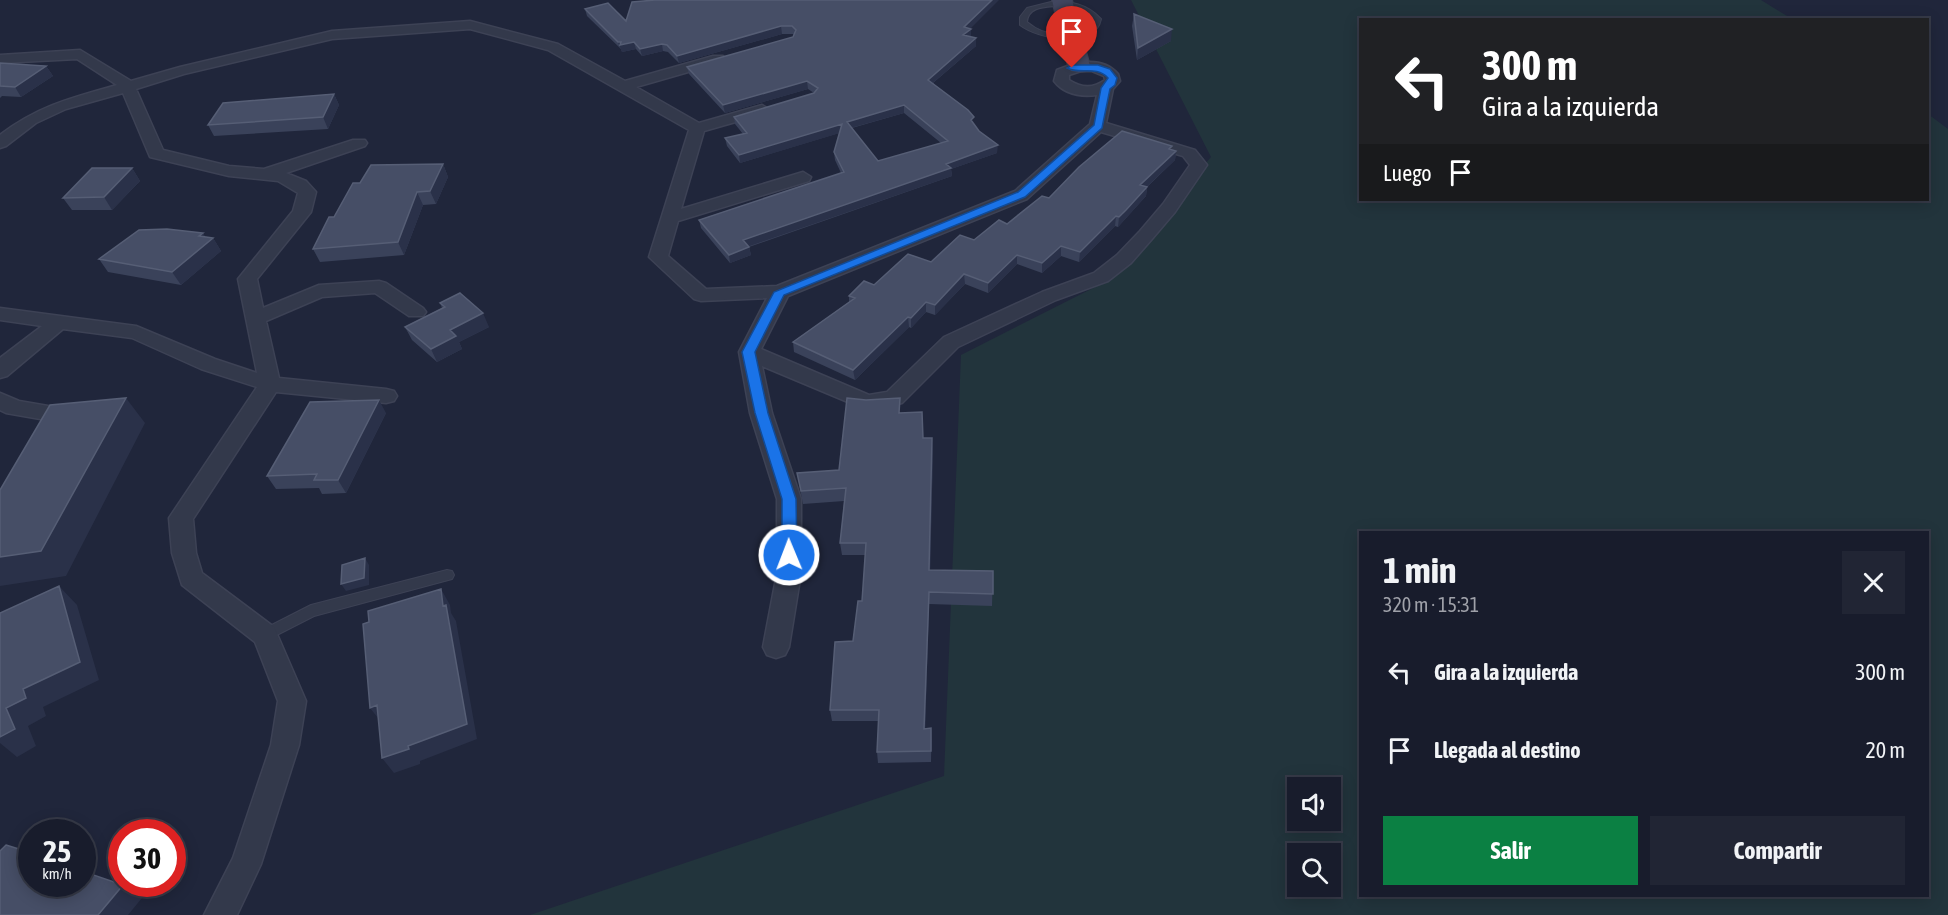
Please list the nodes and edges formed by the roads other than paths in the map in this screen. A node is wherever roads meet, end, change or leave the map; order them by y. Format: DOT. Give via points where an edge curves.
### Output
graph roads {
  1 [pos="1063,2"];
  2 [pos="1070,36"];
  3 [pos="734,55"];
  4 [pos="0,59"];
  5 [pos="1079,66"];
  6 [pos="127,85"];
  7 [pos="624,86"];
  8 [pos="1106,88"];
  9 [pos="1077,90"];
  10 [pos="776,106"];
  11 [pos="1098,124"];
  12 [pos="697,128"];
  13 [pos="0,143"];
  14 [pos="359,143"];
  15 [pos="266,174"];
  16 [pos="803,177"];
  17 [pos="669,218"];
  18 [pos="780,292"];
  19 [pos="416,312"];
  20 [pos="0,314"];
  21 [pos="256,318"];
  22 [pos="59,322"];
  23 [pos="749,352"];
  24 [pos="0,371"];
  25 [pos="270,384"];
  26 [pos="386,396"];
  27 [pos="0,400"];
  28 [pos="69,416"];
  29 [pos="447,575"];
  30 [pos="265,635"];
  31 [pos="776,647"];
  32 [pos="220,915"];
  1 -- 2 [label="street"];
  1 -- 2 [label="lane" via="1088,10 1097,19 1092,29"];
  1 -- 2 [label="lane" via="1033,8 1026,12 1023,23 1037,33"];
  2 -- 5 [label="street"];
  3 -- 7 [label="street"];
  4 -- 6 [label="street" via="80,54"];
  5 -- 8 [label="street" via="1111,74 1113,81"];
  5 -- 9 [label="street" via="1066,70 1060,77 1064,84"];
  6 -- 7 [label="street" via="332,35 470,25 553,47"];
  6 -- 13 [label="street" via="40,115"];
  6 -- 15 [label="street" via="156,154 230,171"];
  7 -- 12 [label="street"];
  8 -- 9 [label="street"];
  8 -- 11 [label="street"];
  9 -- 11 [label="street"];
  10 -- 12 [label="street"];
  11 -- 18 [label="street" via="1022,195"];
  11 -- 23 [label="street" via="1189,153 1199,165 1146,235 1101,277 951,342 894,398 867,403"];
  12 -- 17 [label="street"];
  14 -- 15 [label="street"];
  15 -- 21 [label="street" via="302,184 308,192 302,212 247,279"];
  16 -- 17 [label="street"];
  17 -- 18 [label="street" via="658,257 701,295"];
  18 -- 23 [label="street"];
  19 -- 21 [label="street" via="379,287 319,291"];
  20 -- 22 [label="street"];
  21 -- 25 [label="street"];
  22 -- 24 [label="street"];
  22 -- 25 [label="street" via="136,332 208,364"];
  23 -- 31 [label="street" via="761,413 789,499 789,573"];
  25 -- 26 [label="street"];
  25 -- 30 [label="street" via="181,518 191,578"];
  27 -- 28 [label="street" via="14,408"];
  29 -- 30 [label="lane" via="311,611"];
  30 -- 32 [label="street" via="292,701 285,745 246,864"];
}
